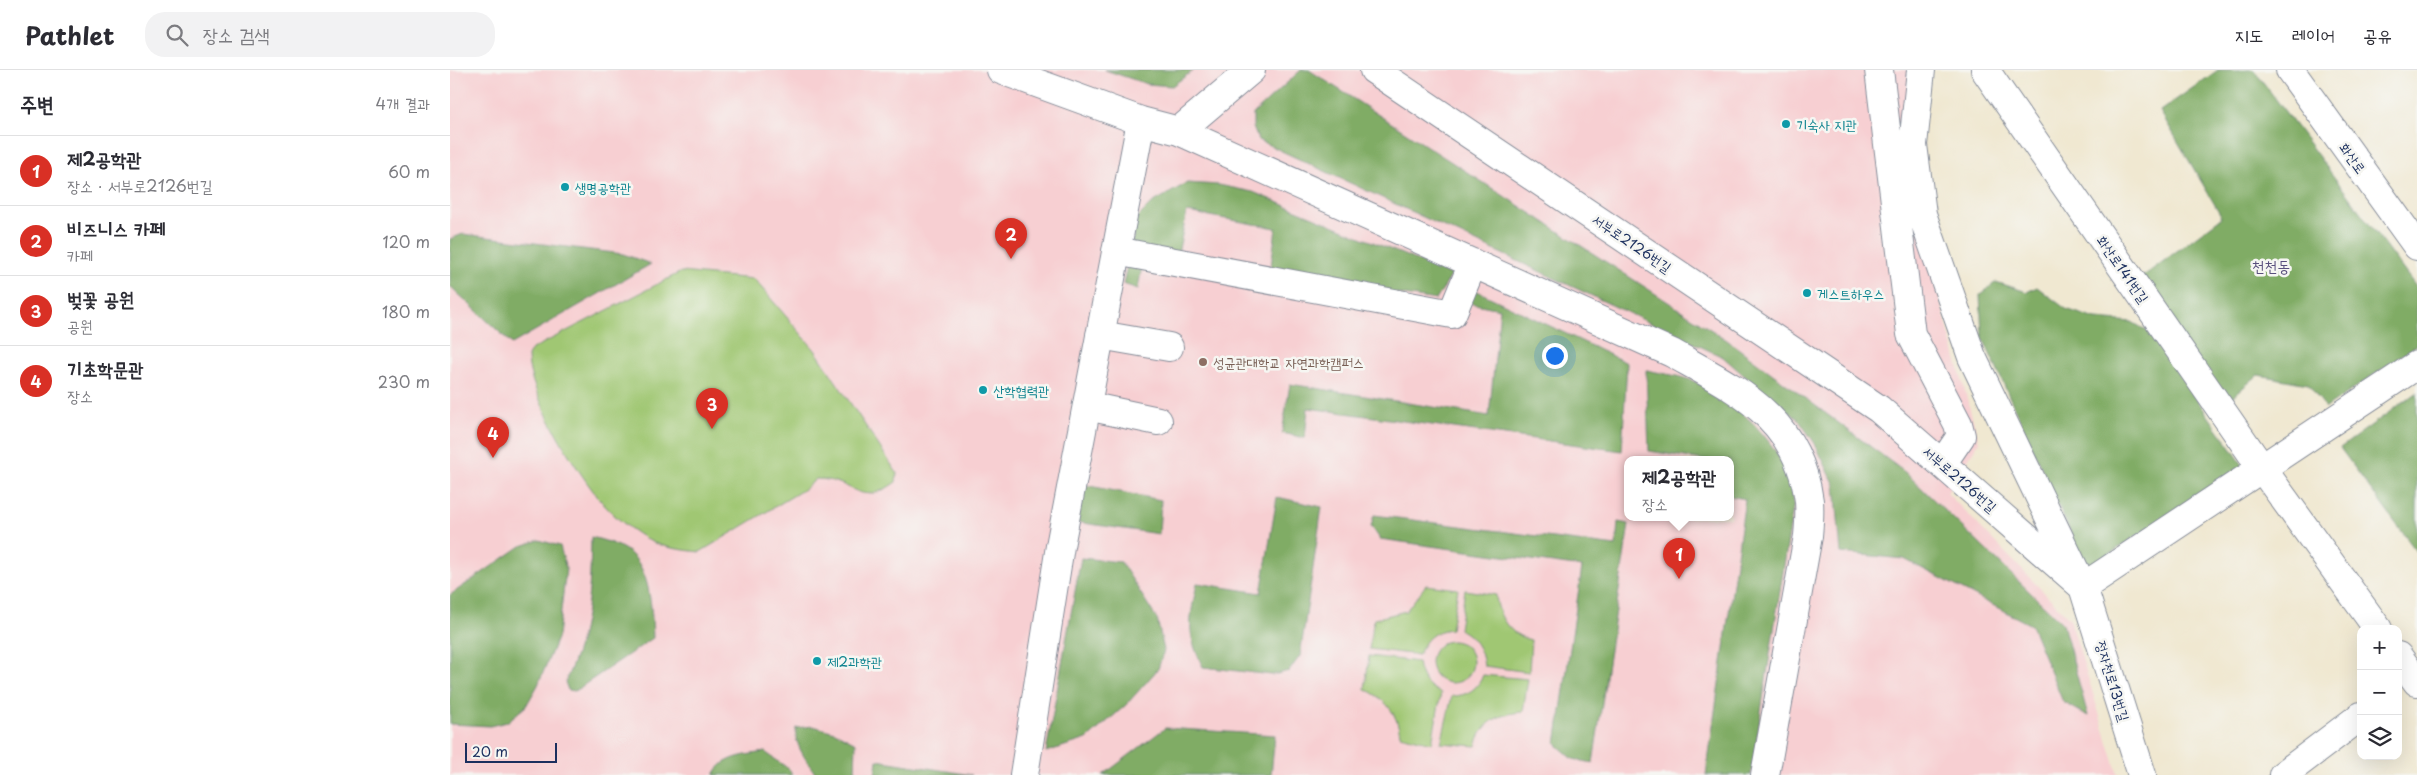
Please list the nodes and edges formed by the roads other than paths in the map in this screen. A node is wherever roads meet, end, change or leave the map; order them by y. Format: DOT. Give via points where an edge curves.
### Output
graph roads {
  1 [pos="1000,70"];
  2 [pos="1252,70"];
  3 [pos="1374,70"];
  4 [pos="1879,70"];
  5 [pos="1921,70"];
  6 [pos="1984,70"];
  7 [pos="2290,70"];
  8 [pos="1140,121"];
  9 [pos="1178,131"];
  10 [pos="2417,246"];
  11 [pos="1116,251"];
  12 [pos="1473,264"];
  13 [pos="1100,334"];
  14 [pos="1169,347"];
  15 [pos="2417,365"];
  16 [pos="1087,406"];
  17 [pos="1158,421"];
  18 [pos="1942,464"];
  19 [pos="2261,467"];
  20 [pos="2083,587"];
  21 [pos="2375,625"];
  22 [pos="2357,719"];
  23 [pos="1024,775"];
  24 [pos="1766,775"];
  25 [pos="2142,775"];
  26 [pos="2282,775"];
  1 -- 8 [label="street"];
  2 -- 9 [label="street"];
  3 -- 18 [label="street, 서부로2126번길" via="1880,409"];
  4 -- 18 [label="street" via="1910,334 1958,424 1961,436"];
  5 -- 20 [label="street" via="1913,145 1922,214 1972,356"];
  6 -- 19 [label="street, 화산로141번길"];
  7 -- 10 [label="street, 화산로"];
  8 -- 9 [label="street"];
  8 -- 11 [label="street"];
  9 -- 12 [label="street"];
  11 -- 12 [label="street" via="1452,314"];
  11 -- 13 [label="street"];
  12 -- 24 [label="street" via="1672,354 1748,397 1780,426 1801,462 1809,502 1808,536"];
  13 -- 14 [label="street"];
  13 -- 16 [label="street"];
  15 -- 19 [label="street"];
  16 -- 17 [label="street"];
  16 -- 23 [label="street" via="1060,546"];
  18 -- 20 [label="street, 서부로2126번길"];
  19 -- 20 [label="street"];
  19 -- 21 [label="street, 화산로141번길"];
  20 -- 25 [label="street, 정자천로13번길"];
  22 -- 26 [label="street"];
}
